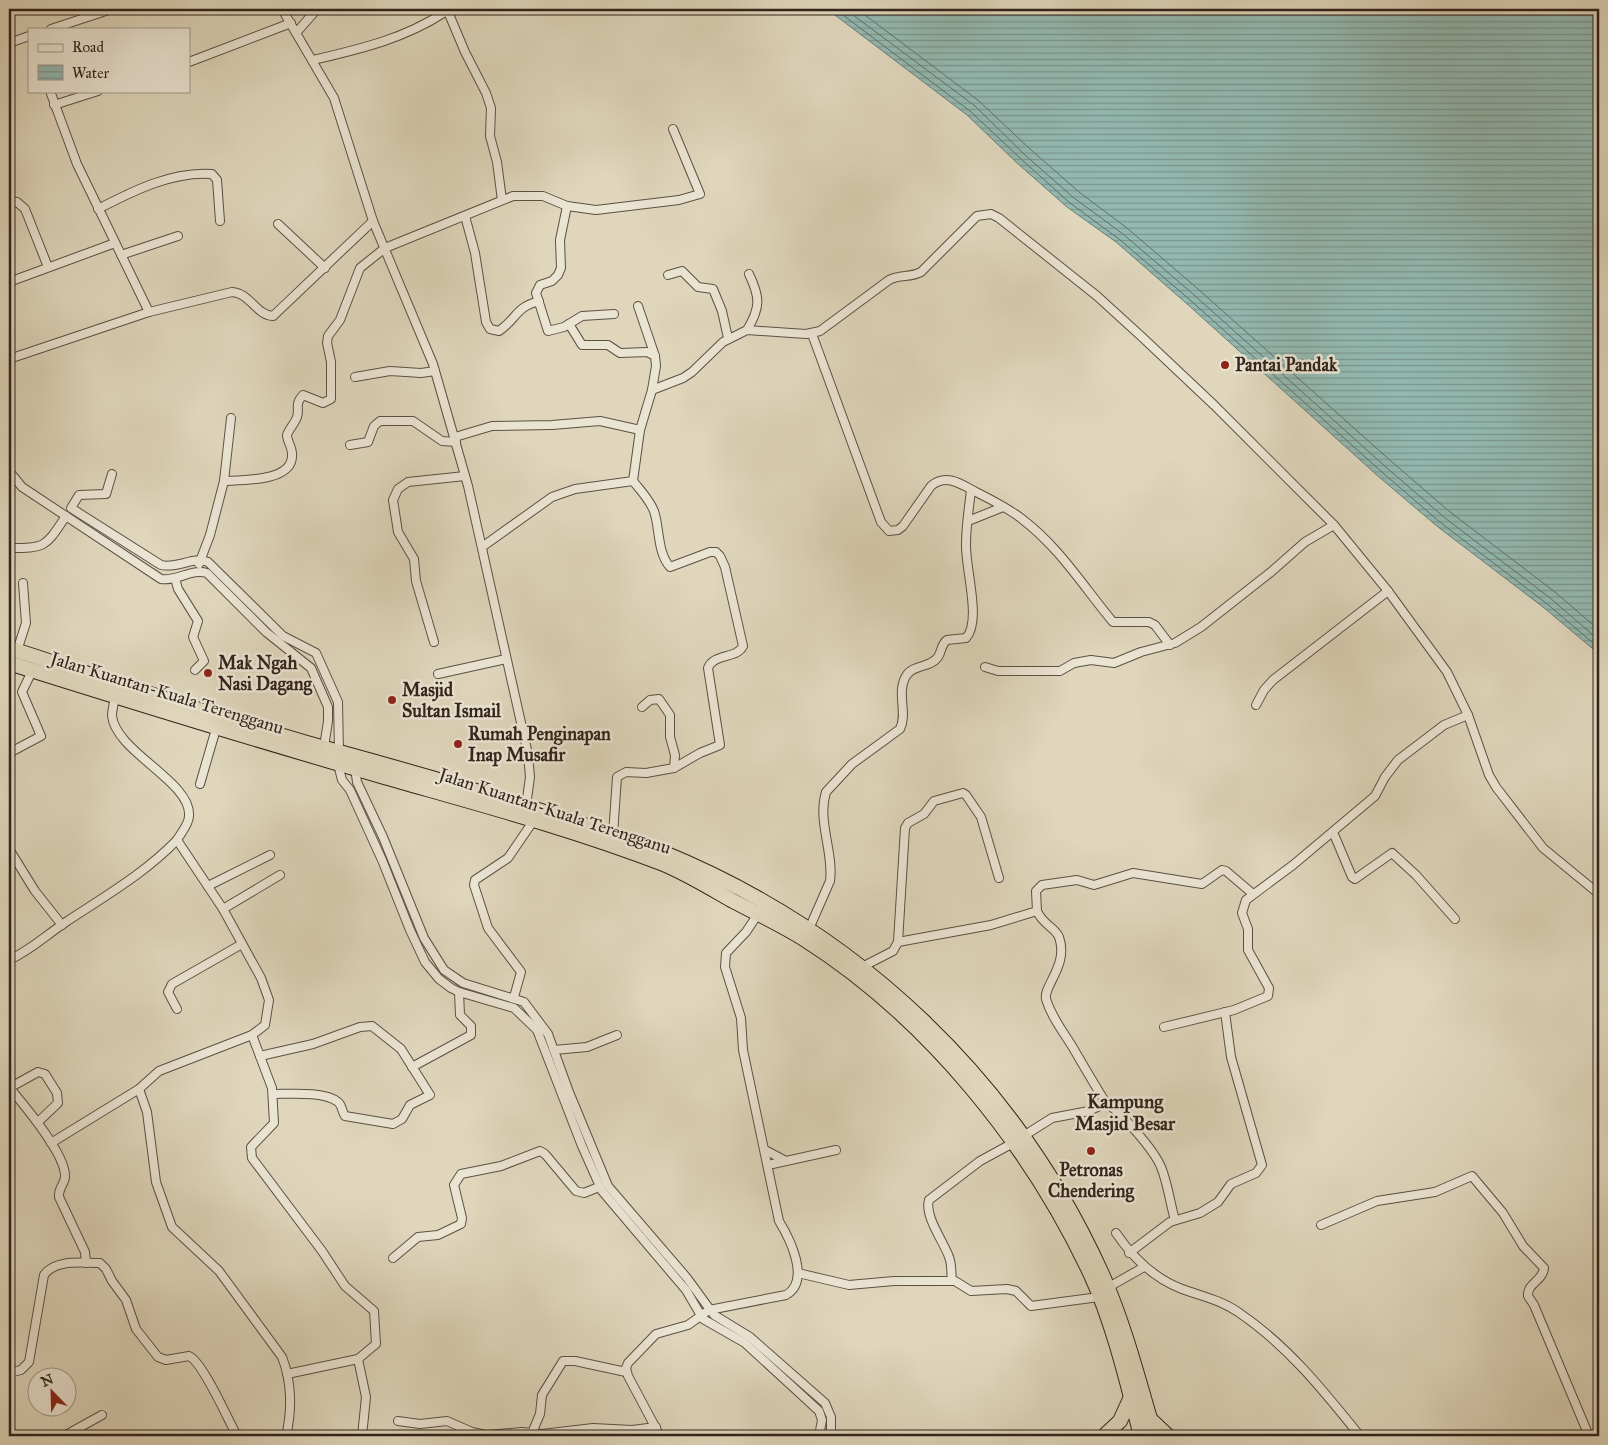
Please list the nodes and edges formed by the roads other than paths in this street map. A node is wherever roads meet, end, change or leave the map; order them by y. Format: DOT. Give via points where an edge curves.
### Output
graph roads {
  1 [pos="112,9"];
  2 [pos="282,9"];
  3 [pos="318,9"];
  4 [pos="98,11"];
  5 [pos="291,23"];
  6 [pos="54,28"];
  7 [pos="296,33"];
  8 [pos="28,36"];
  9 [pos="9,43"];
  10 [pos="313,60"];
  11 [pos="190,62"];
  12 [pos="50,92"];
  13 [pos="95,92"];
  14 [pos="54,105"];
  15 [pos="673,129"];
  16 [pos="502,200"];
  17 [pos="9,201"];
  18 [pos="567,206"];
  19 [pos="98,209"];
  20 [pos="465,216"];
  21 [pos="220,220"];
  22 [pos="373,221"];
  23 [pos="278,224"];
  24 [pos="178,236"];
  25 [pos="115,243"];
  26 [pos="385,248"];
  27 [pos="120,255"];
  28 [pos="48,267"];
  29 [pos="324,268"];
  30 [pos="749,274"];
  31 [pos="668,275"];
  32 [pos="9,282"];
  33 [pos="539,301"];
  34 [pos="638,306"];
  35 [pos="149,312"];
  36 [pos="614,314"];
  37 [pos="569,324"];
  38 [pos="747,330"];
  39 [pos="812,334"];
  40 [pos="728,338"];
  41 [pos="655,356"];
  42 [pos="9,358"];
  43 [pos="435,371"];
  44 [pos="355,376"];
  45 [pos="652,390"];
  46 [pos="231,418"];
  47 [pos="640,430"];
  48 [pos="454,435"];
  49 [pos="350,445"];
  50 [pos="9,471"];
  51 [pos="112,474"];
  52 [pos="465,476"];
  53 [pos="224,481"];
  54 [pos="633,482"];
  55 [pos="971,490"];
  56 [pos="1003,507"];
  57 [pos="66,516"];
  58 [pos="968,521"];
  59 [pos="1334,524"];
  60 [pos="482,547"];
  61 [pos="9,548"];
  62 [pos="200,561"];
  63 [pos="200,572"];
  64 [pos="175,578"];
  65 [pos="23,583"];
  66 [pos="1388,591"];
  67 [pos="434,642"];
  68 [pos="1170,645"];
  69 [pos="13,650"];
  70 [pos="506,659"];
  71 [pos="48,661"];
  72 [pos="9,664"];
  73 [pos="985,667"];
  74 [pos="195,670"];
  75 [pos="38,673"];
  76 [pos="438,674"];
  77 [pos="115,697"];
  78 [pos="1256,705"];
  79 [pos="642,707"];
  80 [pos="1468,716"];
  81 [pos="216,729"];
  82 [pos="324,747"];
  83 [pos="9,753"];
  84 [pos="339,758"];
  85 [pos="355,768"];
  86 [pos="674,768"];
  87 [pos="200,784"];
  88 [pos="526,806"];
  89 [pos="534,820"];
  90 [pos="1333,832"];
  91 [pos="613,835"];
  92 [pos="176,840"];
  93 [pos="9,849"];
  94 [pos="270,855"];
  95 [pos="280,875"];
  96 [pos="999,878"];
  97 [pos="208,886"];
  98 [pos="1253,894"];
  99 [pos="1599,894"];
  100 [pos="223,909"];
  101 [pos="1037,911"];
  102 [pos="758,914"];
  103 [pos="1455,919"];
  104 [pos="62,925"];
  105 [pos="810,929"];
  106 [pos="898,942"];
  107 [pos="242,944"];
  108 [pos="9,960"];
  109 [pos="862,967"];
  110 [pos="459,992"];
  111 [pos="514,998"];
  112 [pos="177,1009"];
  113 [pos="1225,1012"];
  114 [pos="1164,1027"];
  115 [pos="252,1035"];
  116 [pos="617,1035"];
  117 [pos="554,1050"];
  118 [pos="260,1056"];
  119 [pos="412,1067"];
  120 [pos="9,1087"];
  121 [pos="139,1089"];
  122 [pos="274,1094"];
  123 [pos="1106,1103"];
  124 [pos="38,1122"];
  125 [pos="1018,1140"];
  126 [pos="51,1143"];
  127 [pos="765,1150"];
  128 [pos="836,1150"];
  129 [pos="784,1160"];
  130 [pos="768,1164"];
  131 [pos="599,1187"];
  132 [pos="1175,1220"];
  133 [pos="1321,1226"];
  134 [pos="1116,1233"];
  135 [pos="1130,1253"];
  136 [pos="393,1258"];
  137 [pos="86,1263"];
  138 [pos="1144,1267"];
  139 [pos="798,1273"];
  140 [pos="952,1281"];
  141 [pos="1103,1292"];
  142 [pos="709,1310"];
  143 [pos="700,1315"];
  144 [pos="358,1359"];
  145 [pos="626,1372"];
  146 [pos="9,1373"];
  147 [pos="287,1374"];
  148 [pos="1131,1397"];
  149 [pos="102,1415"];
  150 [pos="1150,1418"];
  151 [pos="398,1421"];
  152 [pos="656,1427"];
  153 [pos="532,1433"];
  154 [pos="496,1435"];
  155 [pos="64,1436"];
  156 [pos="237,1436"];
  157 [pos="286,1436"];
  158 [pos="362,1436"];
  159 [pos="660,1436"];
  160 [pos="819,1436"];
  161 [pos="832,1436"];
  162 [pos="1104,1436"];
  163 [pos="1141,1436"];
  164 [pos="1155,1436"];
  165 [pos="1168,1436"];
  166 [pos="1360,1436"];
  167 [pos="1589,1436"];
  1 -- 4 [label="street"];
  2 -- 5 [label="street"];
  3 -- 7 [label="street"];
  4 -- 6 [label="street"];
  5 -- 7 [label="street"];
  5 -- 11 [label="street"];
  7 -- 10 [label="street"];
  8 -- 9 [label="street"];
  10 -- 16 [label="street" via="370,47 417,29 445,12 450,14 491,108 490,136"];
  10 -- 22 [label="street" via="334,98"];
  12 -- 14 [label="street"];
  13 -- 14 [label="street"];
  14 -- 19 [label="street"];
  15 -- 18 [label="street" via="700,194 679,200 596,210"];
  16 -- 18 [label="street" via="534,195"];
  16 -- 20 [label="street"];
  17 -- 28 [label="street" via="17,202 25,209"];
  18 -- 33 [label="street" via="560,240 561,268 552,281 538,288"];
  19 -- 21 [label="street" via="134,190 170,178 212,174 217,180"];
  19 -- 25 [label="street"];
  20 -- 26 [label="street"];
  20 -- 33 [label="street" via="490,330 499,331 522,307"];
  22 -- 26 [label="street"];
  22 -- 29 [label="street"];
  23 -- 29 [label="street"];
  24 -- 27 [label="street"];
  25 -- 27 [label="street"];
  25 -- 28 [label="street"];
  26 -- 43 [label="street"];
  26 -- 53 [label="street" via="360,268 340,320 328,336 331,399 323,403 300,398 296,406 297,417 287,435 292,453 288,466 280,474"];
  27 -- 35 [label="street"];
  28 -- 32 [label="street"];
  29 -- 35 [label="street" via="273,316 264,314 243,294 232,292"];
  30 -- 38 [label="street" via="758,300 756,314"];
  31 -- 40 [label="street" via="682,271 698,287 713,289"];
  33 -- 37 [label="street" via="548,331"];
  34 -- 41 [label="street"];
  35 -- 42 [label="street"];
  36 -- 37 [label="street" via="582,316"];
  37 -- 41 [label="street" via="582,345 608,345 620,353 637,351"];
  38 -- 39 [label="street"];
  38 -- 40 [label="street"];
  39 -- 55 [label="street" via="882,522 889,531 903,526 938,480 949,480"];
  39 -- 59 [label="street" via="889,280 921,272 977,216 991,214 1103,301 1214,404"];
  40 -- 45 [label="street" via="692,372"];
  41 -- 45 [label="street"];
  43 -- 44 [label="street" via="390,371"];
  43 -- 48 [label="street"];
  45 -- 47 [label="street"];
  46 -- 53 [label="street"];
  47 -- 48 [label="street" via="600,421 552,426 492,426"];
  47 -- 54 [label="street"];
  48 -- 49 [label="street" via="442,441 413,421 380,421 374,426 368,442"];
  48 -- 52 [label="street"];
  50 -- 57 [label="street" via="22,487"];
  51 -- 62 [label="street" via="106,494 79,495 71,508 161,565"];
  52 -- 60 [label="street"];
  52 -- 67 [label="street" via="408,482 398,489 393,500 398,532 414,559 416,581"];
  53 -- 62 [label="street"];
  54 -- 60 [label="street" via="575,489 552,496"];
  54 -- 86 [label="street" via="654,510 661,549 670,567 710,552 720,556 743,646 740,651 713,661 708,668 720,744"];
  55 -- 56 [label="street"];
  55 -- 58 [label="street"];
  56 -- 58 [label="street"];
  56 -- 68 [label="street" via="1023,520 1057,551 1113,622 1150,622"];
  57 -- 61 [label="street" via="48,542 33,548"];
  57 -- 64 [label="street" via="161,579"];
  58 -- 105 [label="street" via="966,552 972,632 966,638 947,640 938,657 907,674 901,698 903,714 900,729 852,764 826,792 826,841 831,874"];
  59 -- 66 [label="street"];
  59 -- 68 [label="street" via="1305,542 1195,632"];
  60 -- 70 [label="street"];
  62 -- 63 [label="street"];
  62 -- 84 [label="street" via="208,562 283,636 316,653 338,702"];
  63 -- 64 [label="street"];
  63 -- 82 [label="street" via="207,574 266,632 311,668 328,707"];
  64 -- 74 [label="street" via="178,589 198,621 193,638 204,661"];
  65 -- 69 [label="street" via="26,623"];
  66 -- 78 [label="street" via="1273,680"];
  66 -- 80 [label="street" via="1447,672"];
  68 -- 73 [label="street" via="1109,664 1091,660 1074,663 1060,671 998,671"];
  69 -- 71 [label="highway, Jalan Kuantan-Kuala Terengganu"];
  70 -- 76 [label="street"];
  70 -- 88 [label="street" via="530,767"];
  71 -- 75 [label="highway"];
  71 -- 82 [label="highway, Jalan Kuantan-Kuala Terengganu" via="244,725"];
  72 -- 75 [label="highway, Jalan Kuantan-Kuala Terengganu"];
  75 -- 77 [label="highway, Jalan Kuantan-Kuala Terengganu"];
  75 -- 83 [label="street" via="22,692 41,736"];
  77 -- 81 [label="highway, Jalan Kuantan-Kuala Terengganu"];
  77 -- 92 [label="street" via="112,714 117,730 174,787 189,810 189,820"];
  79 -- 86 [label="street" via="650,700 660,698 669,711"];
  80 -- 90 [label="street" via="1444,725 1398,760 1378,792"];
  80 -- 99 [label="street" via="1496,787 1543,848"];
  81 -- 84 [label="highway, Jalan Kuantan-Kuala Terengganu"];
  81 -- 87 [label="street"];
  82 -- 84 [label="highway, Jalan Kuantan-Kuala Terengganu"];
  84 -- 85 [label="highway, Jalan Kuantan-Kuala Terengganu"];
  84 -- 88 [label="highway, Jalan Kuantan-Kuala Terengganu"];
  84 -- 110 [label="street" via="342,780 350,790 379,852 425,962 439,979"];
  85 -- 89 [label="highway, Jalan Kuantan-Kuala Terengganu"];
  85 -- 111 [label="street" via="357,782 424,938 444,970 455,979"];
  86 -- 91 [label="street" via="626,772 617,777"];
  88 -- 91 [label="highway, Jalan Kuantan-Kuala Terengganu"];
  89 -- 102 [label="highway, Jalan Kuantan-Kuala Terengganu" via="665,864"];
  89 -- 111 [label="street" via="508,858 475,880 474,885 488,928 521,972"];
  90 -- 98 [label="street"];
  90 -- 103 [label="street" via="1352,878 1392,853"];
  91 -- 105 [label="highway, Jalan Kuantan-Kuala Terengganu" via="670,856 768,903"];
  92 -- 97 [label="street"];
  92 -- 104 [label="street" via="137,876"];
  93 -- 104 [label="street" via="35,891"];
  94 -- 97 [label="street"];
  95 -- 100 [label="street"];
  96 -- 106 [label="street" via="981,817 966,795 963,793 934,801 924,814 905,828"];
  97 -- 100 [label="street"];
  98 -- 101 [label="street" via="1222,870 1202,884 1133,872 1094,885 1077,880 1042,884 1035,895"];
  98 -- 113 [label="street" via="1246,900 1242,913 1248,929 1248,950 1270,992 1264,998"];
  100 -- 107 [label="street"];
  101 -- 106 [label="street" via="991,925"];
  101 -- 123 [label="street" via="1042,922 1059,936 1061,952 1046,998 1055,1019"];
  102 -- 125 [label="highway, Jalan Kuantan-Kuala Terengganu" via="835,960 924,1035"];
  102 -- 127 [label="street" via="724,959 739,1009 743,1050"];
  104 -- 108 [label="street" via="33,948"];
  105 -- 109 [label="highway, Jalan Kuantan-Kuala Terengganu"];
  106 -- 109 [label="street" via="892,951"];
  107 -- 112 [label="street" via="172,984 168,992"];
  107 -- 115 [label="street" via="269,1000 265,1025"];
  109 -- 125 [label="highway, Jalan Kuantan-Kuala Terengganu" via="928,1024 960,1057"];
  110 -- 119 [label="street" via="460,1015 471,1026 471,1035"];
  110 -- 131 [label="street" via="514,1008 536,1030"];
  111 -- 117 [label="street" via="524,1002 543,1026"];
  113 -- 114 [label="street"];
  113 -- 132 [label="street" via="1231,1057 1262,1165 1256,1172 1230,1184 1218,1202 1200,1213"];
  115 -- 118 [label="street"];
  115 -- 121 [label="street" via="159,1071"];
  116 -- 117 [label="street" via="587,1047"];
  117 -- 142 [label="street" via="608,1186 687,1278"];
  118 -- 119 [label="street" via="372,1026 394,1041"];
  118 -- 122 [label="street"];
  119 -- 122 [label="street" via="430,1095 410,1105 402,1119 393,1124 346,1116 340,1103 331,1098 302,1093"];
  120 -- 124 [label="street"];
  120 -- 124 [label="street" via="38,1072 45,1074 57,1093 58,1103"];
  121 -- 126 [label="street"];
  121 -- 147 [label="street" via="147,1112 156,1182 172,1227 220,1270 282,1357"];
  122 -- 144 [label="street" via="274,1123 255,1141 250,1152 345,1286 374,1311 376,1344"];
  123 -- 125 [label="street" via="1089,1111 1052,1118"];
  123 -- 132 [label="street" via="1117,1110 1157,1159"];
  124 -- 126 [label="street"];
  125 -- 140 [label="street" via="974,1165 928,1203 938,1238 951,1261"];
  125 -- 141 [label="highway, Jalan Kuantan-Kuala Terengganu"];
  126 -- 137 [label="street" via="65,1174 59,1188 60,1197"];
  127 -- 129 [label="street"];
  127 -- 130 [label="street"];
  128 -- 129 [label="street"];
  129 -- 130 [label="street"];
  130 -- 139 [label="street" via="779,1221 788,1236"];
  131 -- 136 [label="street" via="584,1193 576,1191 540,1152 501,1166 461,1174 454,1185 461,1224 438,1234 418,1237"];
  131 -- 143 [label="street" via="686,1290"];
  132 -- 135 [label="street"];
  133 -- 167 [label="street" via="1377,1201 1435,1192 1472,1176 1503,1213 1523,1246 1544,1268 1542,1276 1529,1288 1528,1296"];
  134 -- 135 [label="street"];
  135 -- 138 [label="street"];
  137 -- 146 [label="street" via="57,1265 48,1269 44,1275 29,1362 21,1370"];
  137 -- 156 [label="street" via="100,1263 106,1269 126,1300 136,1329 158,1357 166,1360 189,1356 197,1362"];
  138 -- 141 [label="street"];
  138 -- 166 [label="street" via="1181,1289 1235,1310 1267,1332"];
  139 -- 140 [label="street" via="849,1285"];
  139 -- 142 [label="street" via="795,1287 786,1295"];
  140 -- 141 [label="street" via="971,1291 1016,1291 1031,1306"];
  141 -- 148 [label="highway, Jalan Kuantan-Kuala Terengganu"];
  141 -- 150 [label="highway, Jalan Kuantan-Kuala Terengganu" via="1131,1353"];
  142 -- 143 [label="street"];
  142 -- 161 [label="street" via="750,1337 825,1403 831,1417"];
  143 -- 145 [label="street" via="688,1325 662,1330 650,1338 628,1363"];
  143 -- 160 [label="street" via="745,1344 819,1411 822,1420"];
  144 -- 147 [label="street"];
  144 -- 158 [label="street" via="366,1397"];
  145 -- 152 [label="street"];
  145 -- 153 [label="street" via="575,1360 563,1361 542,1395 540,1414"];
  147 -- 157 [label="street" via="290,1418"];
  148 -- 162 [label="highway" via="1120,1421"];
  148 -- 163 [label="highway, Jalan Kuantan-Kuala Terengganu"];
  149 -- 155 [label="street"];
  150 -- 164 [label="highway, Jalan Kuantan-Kuala Terengganu"];
  150 -- 165 [label="highway"];
  151 -- 154 [label="street" via="420,1424 447,1421 472,1432"];
  152 -- 153 [label="street"];
  152 -- 159 [label="street"];
  153 -- 154 [label="street"];
}
